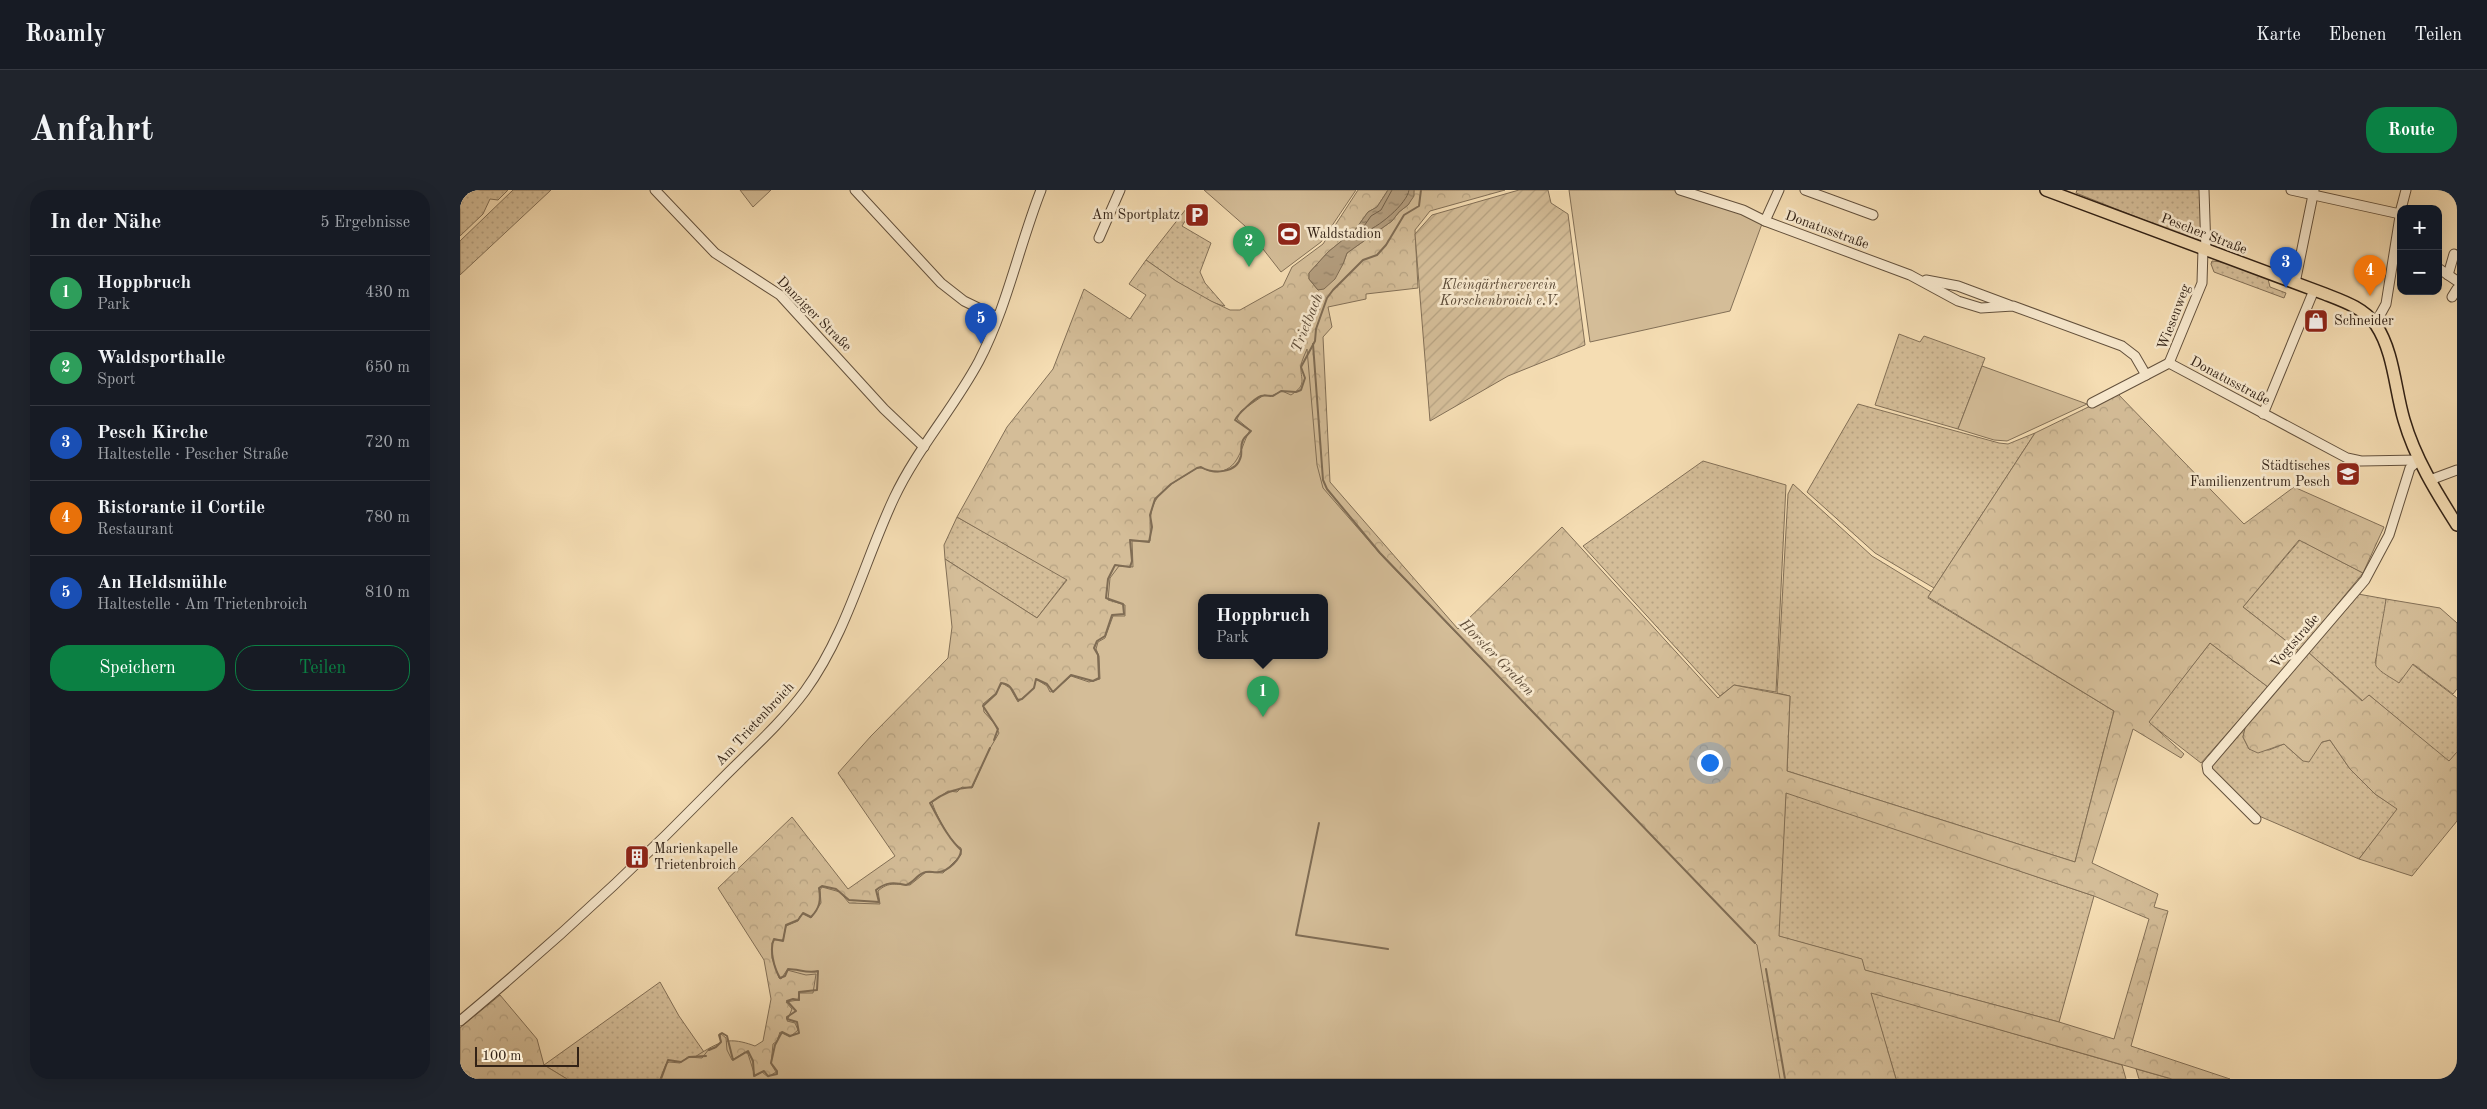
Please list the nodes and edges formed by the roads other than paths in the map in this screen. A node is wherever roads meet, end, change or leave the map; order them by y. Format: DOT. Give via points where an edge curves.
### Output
graph roads {
  1 [pos="655,190"];
  2 [pos="855,190"];
  3 [pos="1041,190"];
  4 [pos="1120,190"];
  5 [pos="1680,190"];
  6 [pos="1779,190"];
  7 [pos="1806,190"];
  8 [pos="2046,190"];
  9 [pos="2204,190"];
  10 [pos="2291,190"];
  11 [pos="2406,190"];
  12 [pos="2314,193"];
  13 [pos="2402,205"];
  14 [pos="2397,210"];
  15 [pos="1873,215"];
  16 [pos="1765,221"];
  17 [pos="1099,238"];
  18 [pos="2204,250"];
  19 [pos="2397,254"];
  20 [pos="2454,254"];
  21 [pos="2442,271"];
  22 [pos="1910,275"];
  23 [pos="2448,275"];
  24 [pos="2457,281"];
  25 [pos="2294,283"];
  26 [pos="1958,286"];
  27 [pos="2314,290"];
  28 [pos="1985,295"];
  29 [pos="1954,299"];
  30 [pos="2013,306"];
  31 [pos="1981,308"];
  32 [pos="997,317"];
  33 [pos="2375,324"];
  34 [pos="2169,363"];
  35 [pos="2146,374"];
  36 [pos="2092,403"];
  37 [pos="2264,414"];
  38 [pos="924,446"];
  39 [pos="2419,460"];
  40 [pos="2457,470"];
  41 [pos="2430,480"];
  42 [pos="2457,525"];
  43 [pos="2256,819"];
  44 [pos="460,1021"];
  1 -- 38 [label="street, Danziger Straße" via="715,253 780,295 884,409"];
  2 -- 32 [label="street" via="945,287 964,301"];
  3 -- 32 [label="street, Am Trietenbroich"];
  4 -- 17 [label="street"];
  5 -- 16 [label="street, Donatusstraße" via="1743,210"];
  6 -- 16 [label="street"];
  7 -- 15 [label="street"];
  8 -- 18 [label="main road, Pescher Straße"];
  9 -- 18 [label="street, Wiesenweg"];
  10 -- 12 [label="street"];
  11 -- 13 [label="street"];
  12 -- 14 [label="street"];
  12 -- 25 [label="street"];
  16 -- 22 [label="street, Donatusstraße"];
  18 -- 25 [label="main road, Pescher Straße"];
  18 -- 34 [label="street, Wiesenweg" via="2202,283"];
  19 -- 33 [label="street" via="2385,308"];
  20 -- 23 [label="street"];
  21 -- 23 [label="street"];
  22 -- 26 [label="street, Donatusstraße"];
  22 -- 29 [label="street, Donatusstraße"];
  23 -- 24 [label="street"];
  25 -- 27 [label="main road, Pescher Straße"];
  26 -- 28 [label="street, Donatusstraße"];
  26 -- 29 [label="street"];
  27 -- 33 [label="main road, Pescher Straße" via="2350,304"];
  27 -- 37 [label="street"];
  28 -- 30 [label="street, Donatusstraße"];
  28 -- 31 [label="street"];
  29 -- 31 [label="street, Donatusstraße"];
  30 -- 31 [label="street, Donatusstraße"];
  30 -- 35 [label="street, Donatusstraße" via="2126,348"];
  32 -- 38 [label="street, Am Trietenbroich" via="976,366"];
  33 -- 39 [label="main road"];
  34 -- 35 [label="street, Donatusstraße"];
  34 -- 37 [label="street, Donatusstraße"];
  35 -- 36 [label="street"];
  37 -- 39 [label="street, Donatusstraße" via="2351,460"];
  38 -- 44 [label="street, Am Trietenbroich" via="892,503 831,647 790,710 648,854"];
  39 -- 41 [label="main road"];
  39 -- 43 [label="street, Vogtstraße" via="2410,468 2389,536 2365,580 2207,765 2208,772"];
  40 -- 41 [label="street"];
  41 -- 42 [label="main road"];
}
